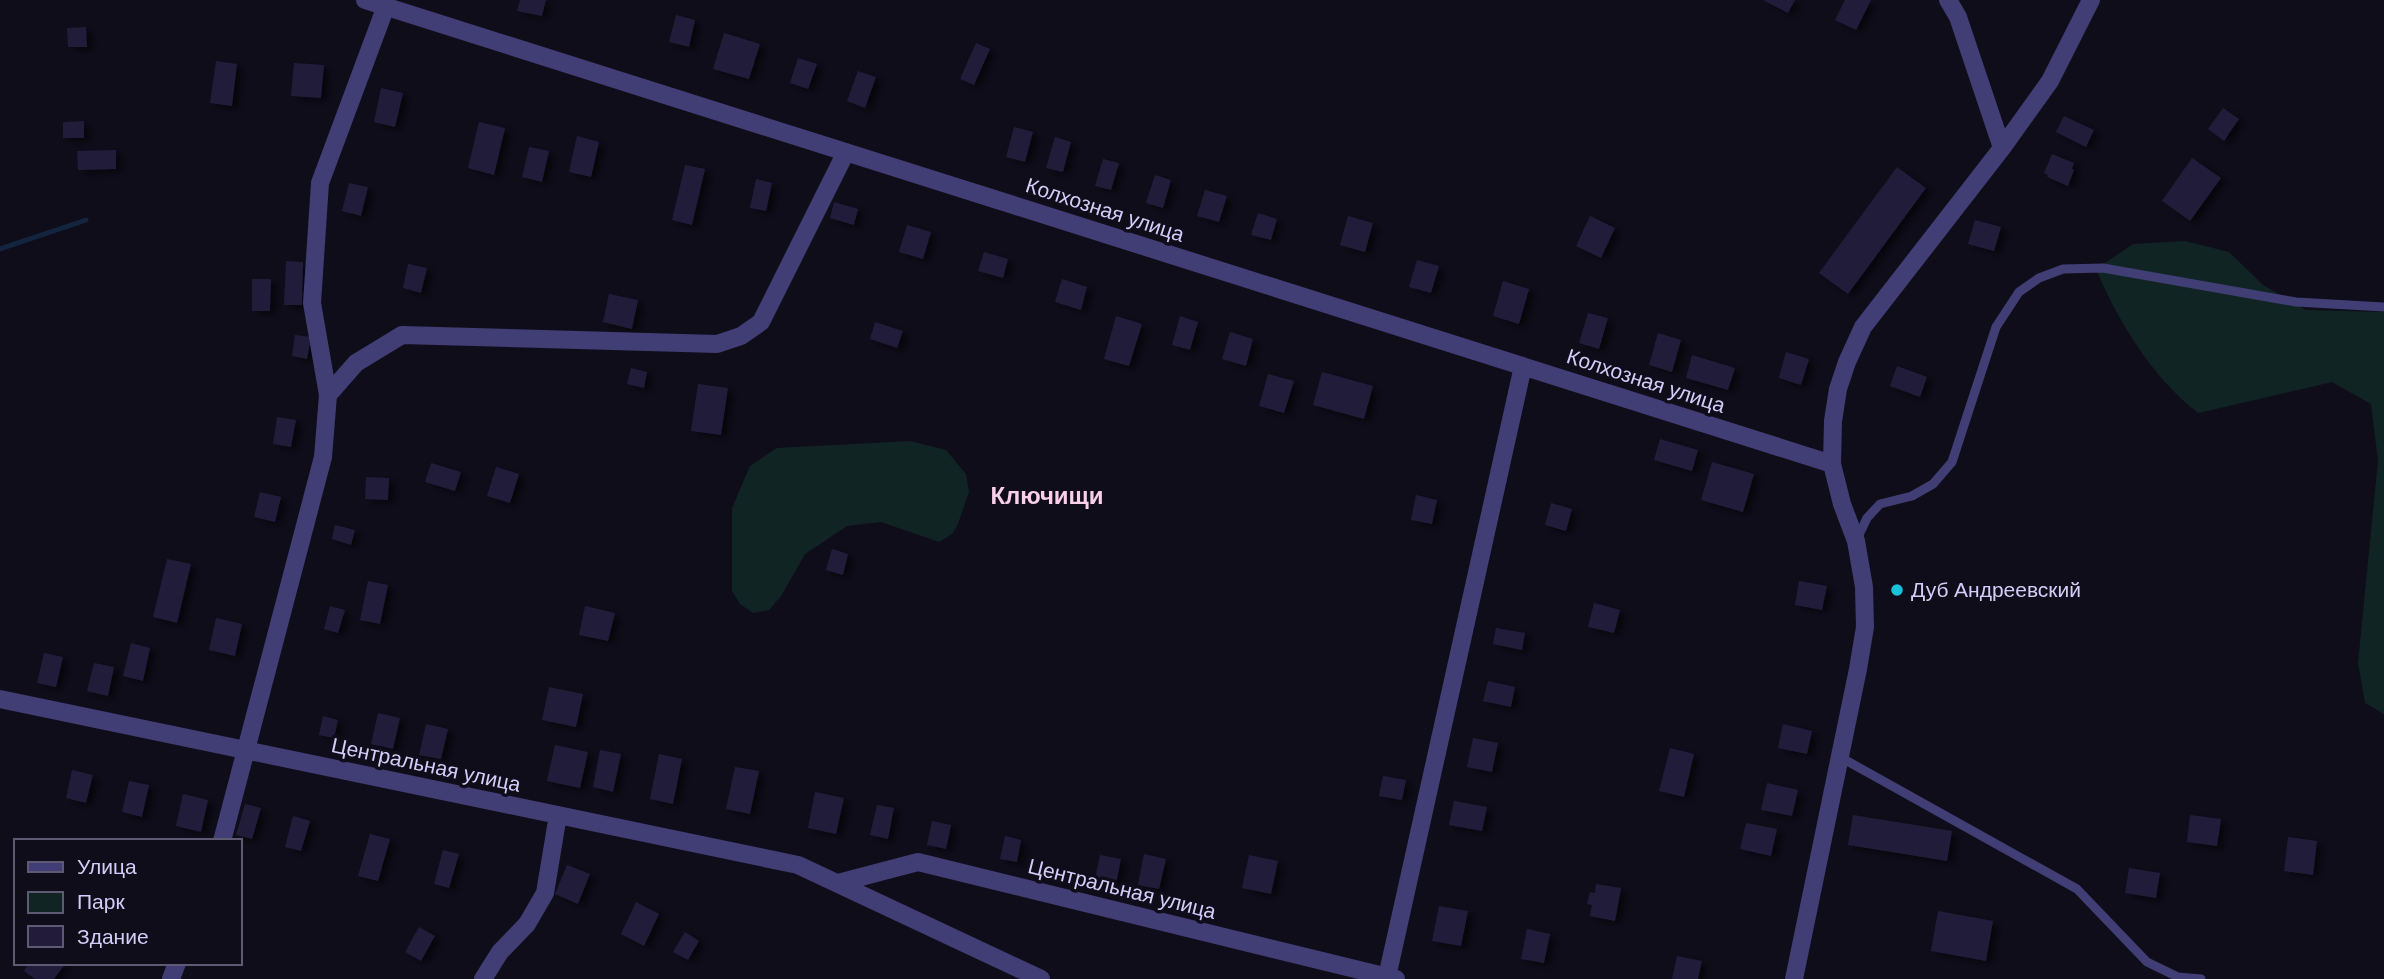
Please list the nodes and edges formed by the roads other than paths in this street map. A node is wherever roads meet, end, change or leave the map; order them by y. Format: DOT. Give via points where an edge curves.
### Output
graph roads {
  1 [pos="365,0"];
  2 [pos="1948,0"];
  3 [pos="2091,0"];
  4 [pos="386,6"];
  5 [pos="2002,148"];
  6 [pos="846,152"];
  7 [pos="2384,307"];
  8 [pos="1523,366"];
  9 [pos="328,395"];
  10 [pos="1832,464"];
  11 [pos="1856,541"];
  12 [pos="0,700"];
  13 [pos="244,750"];
  14 [pos="1840,757"];
  15 [pos="558,816"];
  16 [pos="222,839"];
  17 [pos="838,883"];
  18 [pos="1391,978"];
  19 [pos="483,979"];
  20 [pos="1041,979"];
  21 [pos="1794,979"];
  22 [pos="2201,979"];
  1 -- 4 [label="street, Колхозная улица"];
  2 -- 5 [label="street" via="1958,17"];
  3 -- 5 [label="street" via="2050,81"];
  4 -- 6 [label="street, Колхозная улица"];
  4 -- 9 [label="street" via="320,183 312,303"];
  5 -- 10 [label="street" via="1863,327 1838,389"];
  6 -- 8 [label="street, Колхозная улица"];
  6 -- 9 [label="street" via="761,322 741,336 717,344 402,335 356,363"];
  7 -- 11 [label="lane" via="2296,302 2102,268 2063,269 2039,278 2019,292 1996,327 1952,461 1934,484 1912,496 1880,504"];
  8 -- 10 [label="street, Колхозная улица"];
  8 -- 18 [label="street"];
  9 -- 13 [label="street" via="323,457"];
  10 -- 11 [label="street"];
  11 -- 14 [label="street" via="1865,627"];
  12 -- 13 [label="street, Центральная улица"];
  13 -- 15 [label="street, Центральная улица"];
  13 -- 16 [label="street"];
  14 -- 21 [label="street"];
  14 -- 22 [label="lane" via="2077,888 2147,962 2178,977"];
  15 -- 17 [label="street, Центральная улица" via="798,865"];
  15 -- 19 [label="street" via="545,893 527,924 500,952"];
  17 -- 18 [label="street, Центральная улица" via="918,862"];
  17 -- 20 [label="street, Центральная улица"];
}
